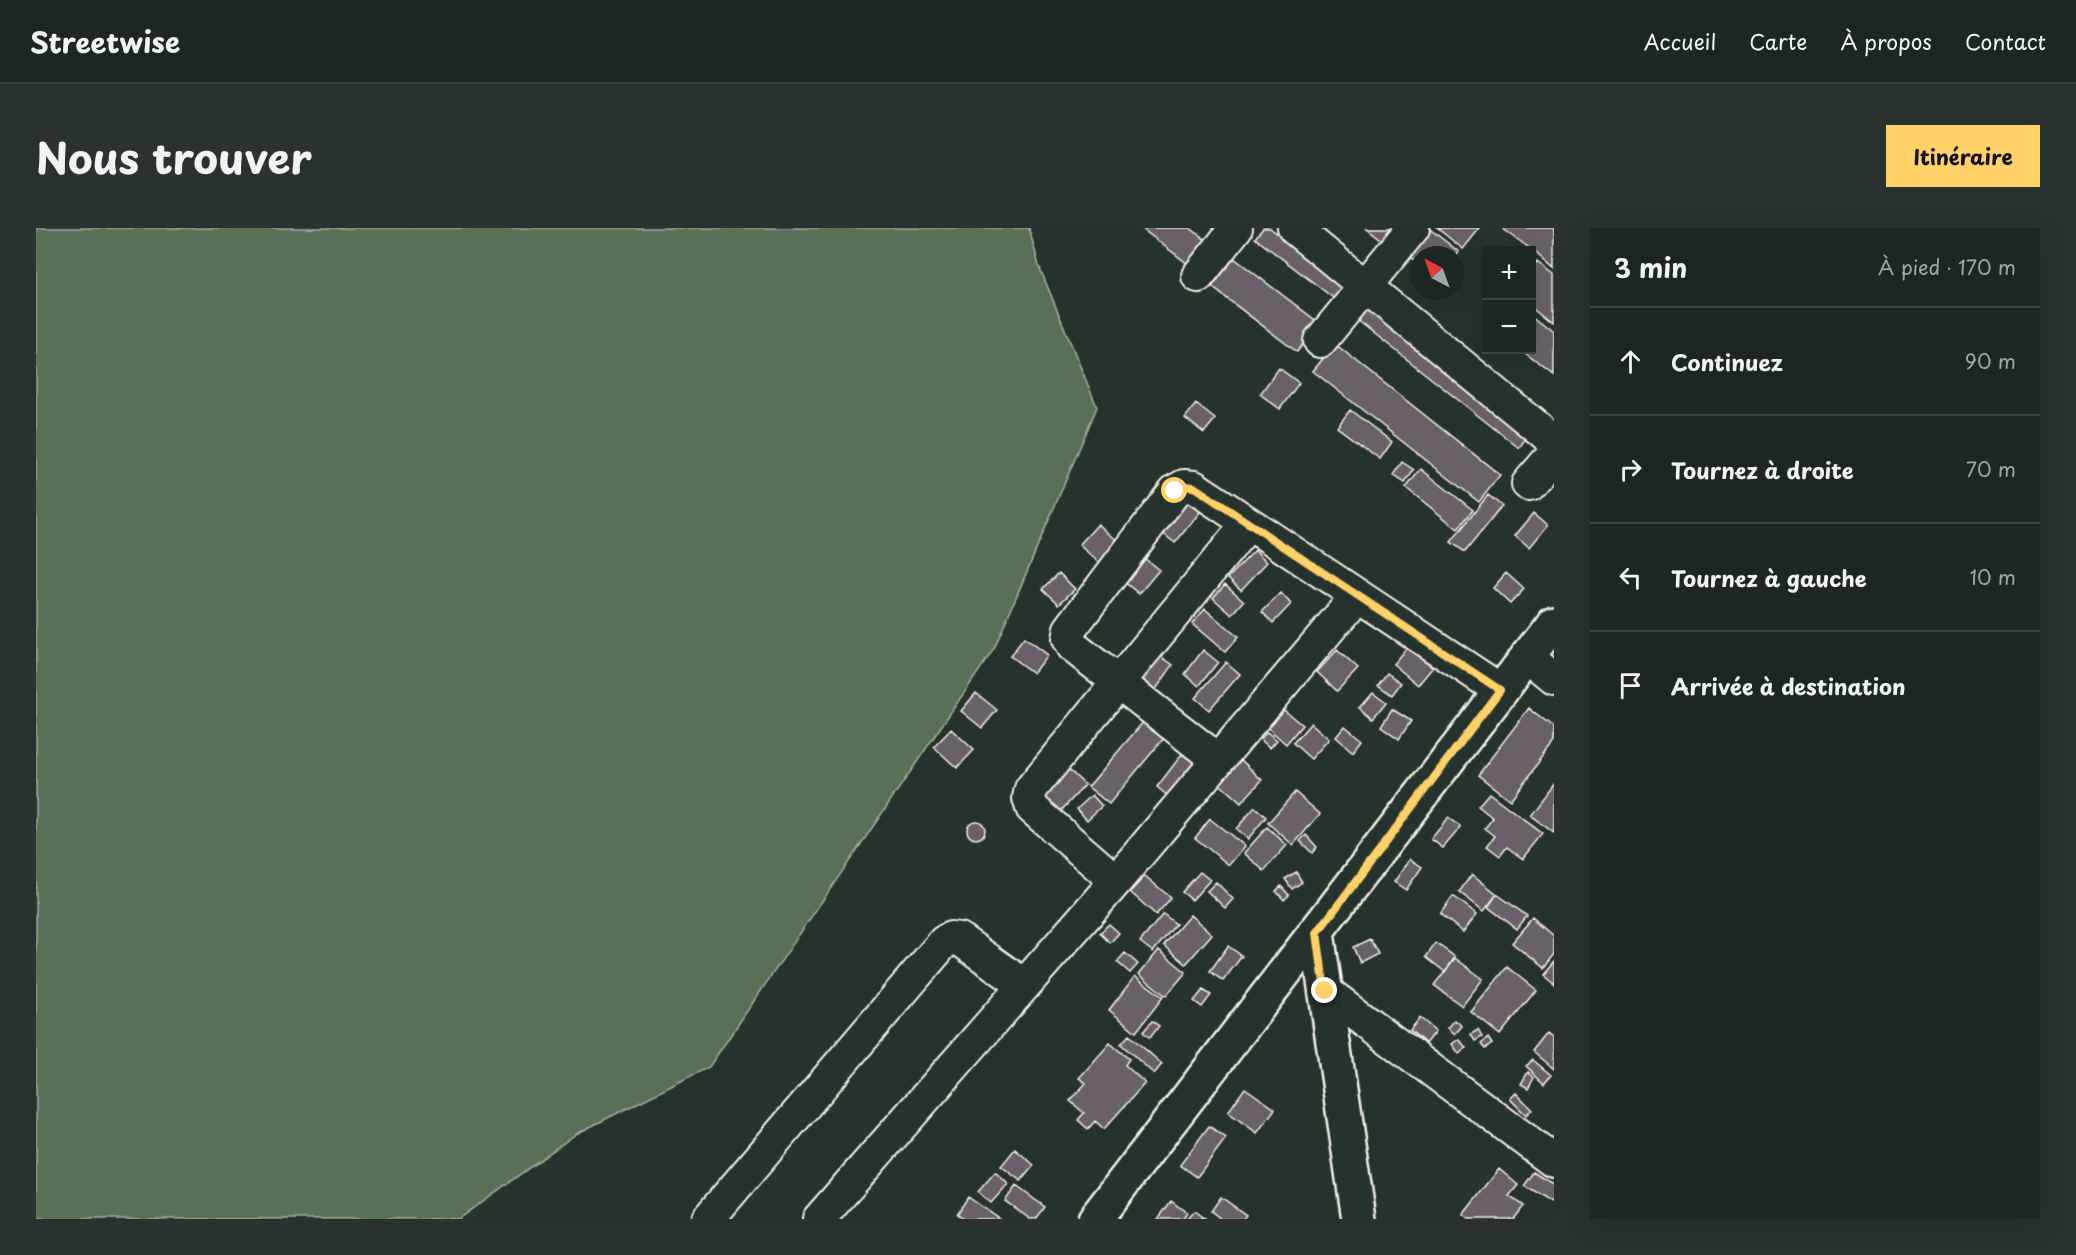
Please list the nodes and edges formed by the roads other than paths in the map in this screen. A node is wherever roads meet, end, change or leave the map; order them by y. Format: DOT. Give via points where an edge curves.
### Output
graph roads {
  1 [pos="1236,228"];
  2 [pos="1294,228"];
  3 [pos="1413,228"];
  4 [pos="1198,276"];
  5 [pos="1365,286"];
  6 [pos="1320,341"];
  7 [pos="1554,441"];
  8 [pos="1554,454"];
  9 [pos="1528,484"];
  10 [pos="1248,524"];
  11 [pos="1357,596"];
  12 [pos="1554,622"];
  13 [pos="1527,657"];
  14 [pos="1554,679"];
  15 [pos="1119,683"];
  16 [pos="1500,690"];
  17 [pos="1218,760"];
  18 [pos="1116,881"];
  19 [pos="1317,933"];
  20 [pos="1024,985"];
  21 [pos="1325,991"];
  22 [pos="1554,1161"];
  23 [pos="708,1219"];
  24 [pos="819,1219"];
  25 [pos="1095,1219"];
  26 [pos="1359,1219"];
  1 -- 4 [label="street"];
  2 -- 5 [label="street"];
  3 -- 5 [label="street"];
  5 -- 6 [label="street"];
  5 -- 7 [label="street"];
  8 -- 9 [label="street"];
  10 -- 11 [label="street"];
  10 -- 15 [label="street"];
  10 -- 15 [label="street" via="1194,487 1184,486 1175,491 1070,629 1068,639 1072,646"];
  11 -- 16 [label="street"];
  11 -- 17 [label="street"];
  12 -- 13 [label="street"];
  13 -- 14 [label="street"];
  13 -- 16 [label="street"];
  15 -- 17 [label="street"];
  15 -- 18 [label="street" via="1031,789 1029,798 1032,808"];
  16 -- 19 [label="street"];
  17 -- 18 [label="street"];
  18 -- 20 [label="street"];
  19 -- 21 [label="street"];
  19 -- 25 [label="street"];
  20 -- 23 [label="street" via="959,939 944,942"];
  20 -- 24 [label="street"];
  21 -- 22 [label="street"];
  21 -- 26 [label="street"];
}
